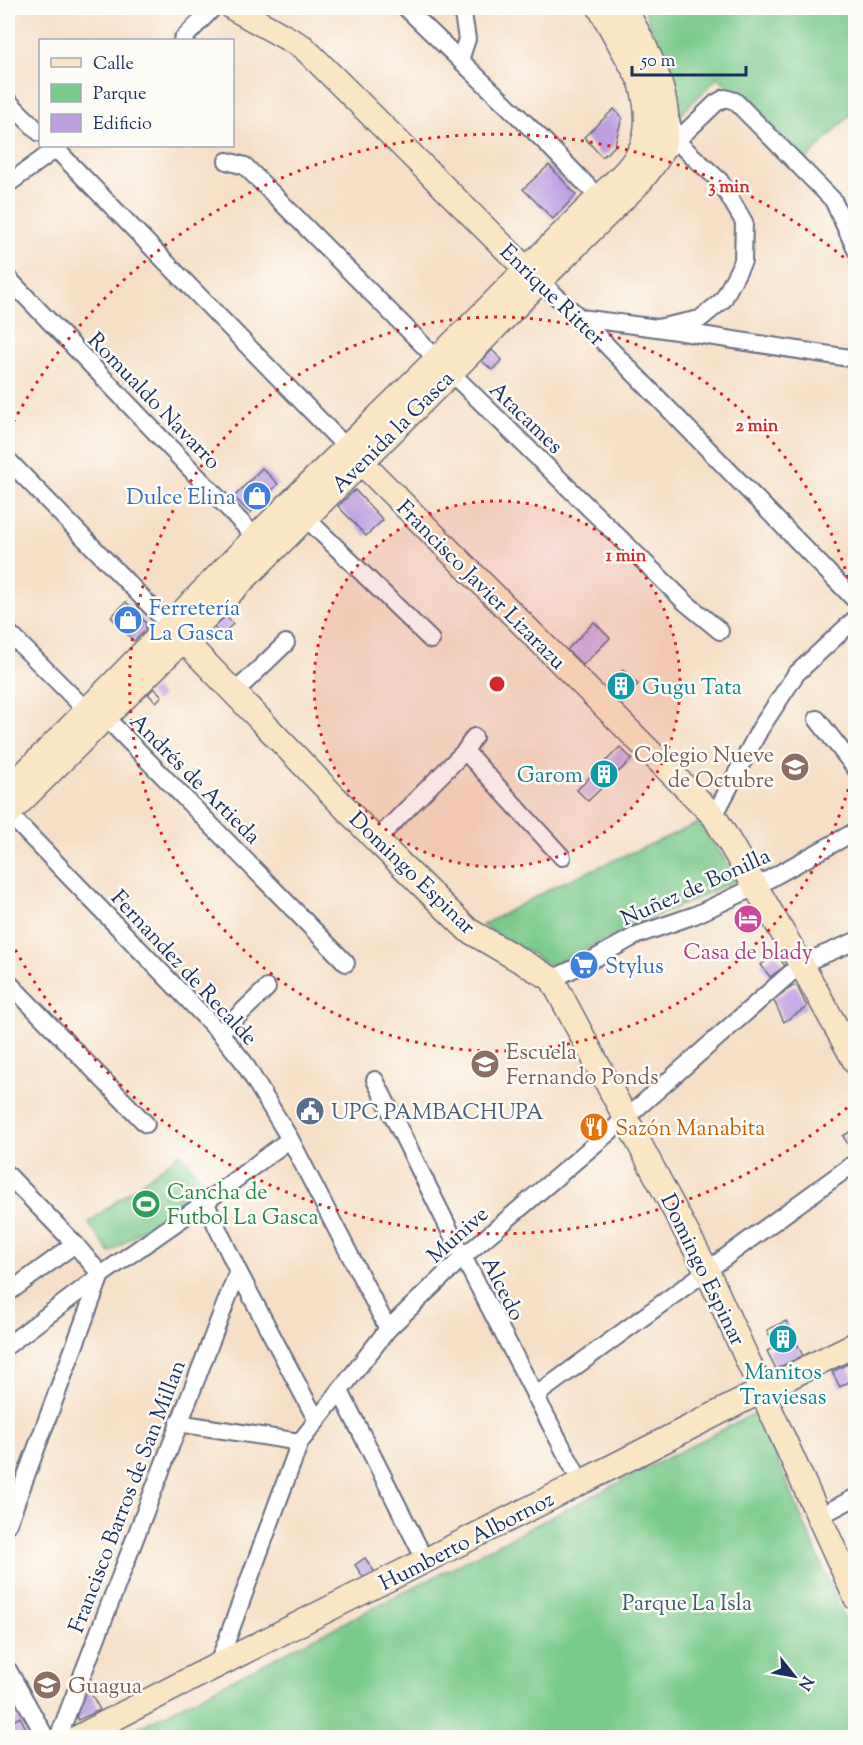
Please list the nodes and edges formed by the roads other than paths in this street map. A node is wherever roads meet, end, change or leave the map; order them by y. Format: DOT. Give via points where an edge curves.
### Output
graph roads {
  1 [pos="213,8"];
  2 [pos="233,8"];
  3 [pos="406,8"];
  4 [pos="462,8"];
  5 [pos="600,8"];
  6 [pos="624,8"];
  7 [pos="183,39"];
  8 [pos="460,60"];
  9 [pos="8,100"];
  10 [pos="39,132"];
  11 [pos="56,147"];
  12 [pos="668,149"];
  13 [pos="227,161"];
  14 [pos="8,184"];
  15 [pos="604,204"];
  16 [pos="855,250"];
  17 [pos="533,275"];
  18 [pos="8,278"];
  19 [pos="580,318"];
  20 [pos="657,328"];
  21 [pos="855,359"];
  22 [pos="444,367"];
  23 [pos="354,455"];
  24 [pos="8,460"];
  25 [pos="305,517"];
  26 [pos="263,545"];
  27 [pos="855,601"];
  28 [pos="855,618"];
  29 [pos="720,631"];
  30 [pos="8,632"];
  31 [pos="176,632"];
  32 [pos="431,640"];
  33 [pos="286,643"];
  34 [pos="235,693"];
  35 [pos="96,715"];
  36 [pos="817,719"];
  37 [pos="855,769"];
  38 [pos="8,790"];
  39 [pos="8,813"];
  40 [pos="714,816"];
  41 [pos="855,831"];
  42 [pos="376,840"];
  43 [pos="562,857"];
  44 [pos="755,887"];
  45 [pos="855,940"];
  46 [pos="346,963"];
  47 [pos="801,964"];
  48 [pos="552,979"];
  49 [pos="8,982"];
  50 [pos="267,988"];
  51 [pos="220,1033"];
  52 [pos="855,1063"];
  53 [pos="375,1080"];
  54 [pos="627,1117"];
  55 [pos="146,1124"];
  56 [pos="290,1139"];
  57 [pos="855,1162"];
  58 [pos="8,1175"];
  59 [pos="205,1202"];
  60 [pos="75,1244"];
  61 [pos="463,1257"];
  62 [pos="238,1271"];
  63 [pos="707,1271"];
  64 [pos="101,1275"];
  65 [pos="8,1293"];
  66 [pos="388,1329"];
  67 [pos="855,1344"];
  68 [pos="8,1345"];
  69 [pos="762,1389"];
  70 [pos="340,1391"];
  71 [pos="535,1396"];
  72 [pos="317,1421"];
  73 [pos="178,1424"];
  74 [pos="300,1442"];
  75 [pos="581,1483"];
  76 [pos="855,1497"];
  77 [pos="818,1517"];
  78 [pos="8,1524"];
  79 [pos="425,1560"];
  80 [pos="855,1598"];
  81 [pos="218,1664"];
  82 [pos="8,1670"];
  83 [pos="46,1737"];
  84 [pos="58,1737"];
  85 [pos="77,1737"];
  1 -- 7 [label="street"];
  2 -- 17 [label="street, Enrique Ritter" via="303,46"];
  3 -- 8 [label="street"];
  4 -- 8 [label="street" via="467,39"];
  5 -- 15 [label="street, Avenida la Gasca" via="641,82 647,106 642,147"];
  6 -- 12 [label="street, Avenida la Gasca" via="646,46 658,78 666,127 662,148"];
  8 -- 15 [label="street"];
  9 -- 10 [label="street"];
  11 -- 14 [label="street"];
  11 -- 23 [label="street, Francisco Javier Lizarazu"];
  12 -- 15 [label="street, Avenida la Gasca" via="640,182"];
  12 -- 16 [label="street" via="725,98 735,101 834,200"];
  12 -- 20 [label="street" via="720,181 744,222 743,261 723,300 700,319"];
  13 -- 22 [label="street, Atacames" via="245,166"];
  15 -- 17 [label="street, Avenida la Gasca"];
  17 -- 19 [label="street, Enrique Ritter"];
  17 -- 22 [label="street, Avenida la Gasca"];
  18 -- 26 [label="street, Romualdo Navarro"];
  19 -- 20 [label="street"];
  19 -- 27 [label="street, Enrique Ritter"];
  20 -- 21 [label="street"];
  22 -- 23 [label="street, Avenida la Gasca"];
  22 -- 29 [label="street, Atacames" via="686,603"];
  23 -- 25 [label="street, Avenida la Gasca"];
  23 -- 26 [label="street, Avenida la Gasca"];
  23 -- 40 [label="street, Francisco Javier Lizarazu"];
  24 -- 31 [label="street, Domingo Espinar"];
  25 -- 26 [label="street, Avenida la Gasca"];
  25 -- 32 [label="street"];
  26 -- 31 [label="street, Avenida la Gasca"];
  28 -- 40 [label="street" via="796,674 760,729"];
  30 -- 35 [label="street, Andrés de Artieda"];
  31 -- 34 [label="street, Domingo Espinar"];
  31 -- 35 [label="street, Avenida la Gasca"];
  33 -- 34 [label="street"];
  34 -- 42 [label="street, Domingo Espinar"];
  35 -- 38 [label="street, Avenida la Gasca"];
  35 -- 39 [label="street, Avenida la Gasca"];
  35 -- 46 [label="street, Andrés de Artieda" via="113,725"];
  36 -- 37 [label="street"];
  39 -- 51 [label="street, Fernandez de Recalde"];
  40 -- 44 [label="street, Francisco Javier Lizarazu"];
  41 -- 44 [label="street, Nuñez de Bonilla"];
  42 -- 43 [label="street" via="470,744"];
  42 -- 48 [label="street, Domingo Espinar" via="468,930"];
  44 -- 47 [label="street, Francisco Javier Lizarazu"];
  44 -- 48 [label="street, Nuñez de Bonilla" via="695,915 637,935"];
  45 -- 47 [label="street, Munive"];
  47 -- 52 [label="street, Francisco Javier Lizarazu"];
  47 -- 54 [label="street, Munive"];
  48 -- 54 [label="street, Domingo Espinar"];
  49 -- 55 [label="street"];
  50 -- 51 [label="street"];
  51 -- 56 [label="street, Fernandez de Recalde" via="243,1061"];
  53 -- 61 [label="street, Alcedo"];
  54 -- 61 [label="street, Munive"];
  54 -- 63 [label="street, Domingo Espinar"];
  56 -- 59 [label="street"];
  56 -- 66 [label="street, Fernandez de Recalde"];
  57 -- 63 [label="street"];
  58 -- 60 [label="street"];
  59 -- 62 [label="street"];
  59 -- 64 [label="street"];
  60 -- 64 [label="street"];
  60 -- 65 [label="street"];
  61 -- 66 [label="street, Munive"];
  61 -- 71 [label="street, Alcedo"];
  62 -- 72 [label="street"];
  62 -- 73 [label="street, Francisco Barros de San Millan"];
  63 -- 69 [label="street, Domingo Espinar"];
  63 -- 71 [label="street"];
  64 -- 68 [label="street"];
  64 -- 78 [label="street"];
  66 -- 70 [label="street, Munive"];
  67 -- 69 [label="street, Humberto Albornoz"];
  69 -- 75 [label="street, Humberto Albornoz"];
  69 -- 77 [label="street, Domingo Espinar"];
  70 -- 72 [label="street, Munive"];
  70 -- 79 [label="street"];
  71 -- 75 [label="street, Alcedo"];
  72 -- 74 [label="street, Munive"];
  73 -- 74 [label="street"];
  73 -- 84 [label="street, Francisco Barros de San Millan"];
  74 -- 81 [label="street, Munive"];
  75 -- 79 [label="street, Humberto Albornoz"];
  76 -- 77 [label="street"];
  77 -- 80 [label="street, Domingo Espinar"];
  79 -- 81 [label="street, Humberto Albornoz"];
  81 -- 85 [label="street, Humberto Albornoz"];
  82 -- 83 [label="street"];
}
